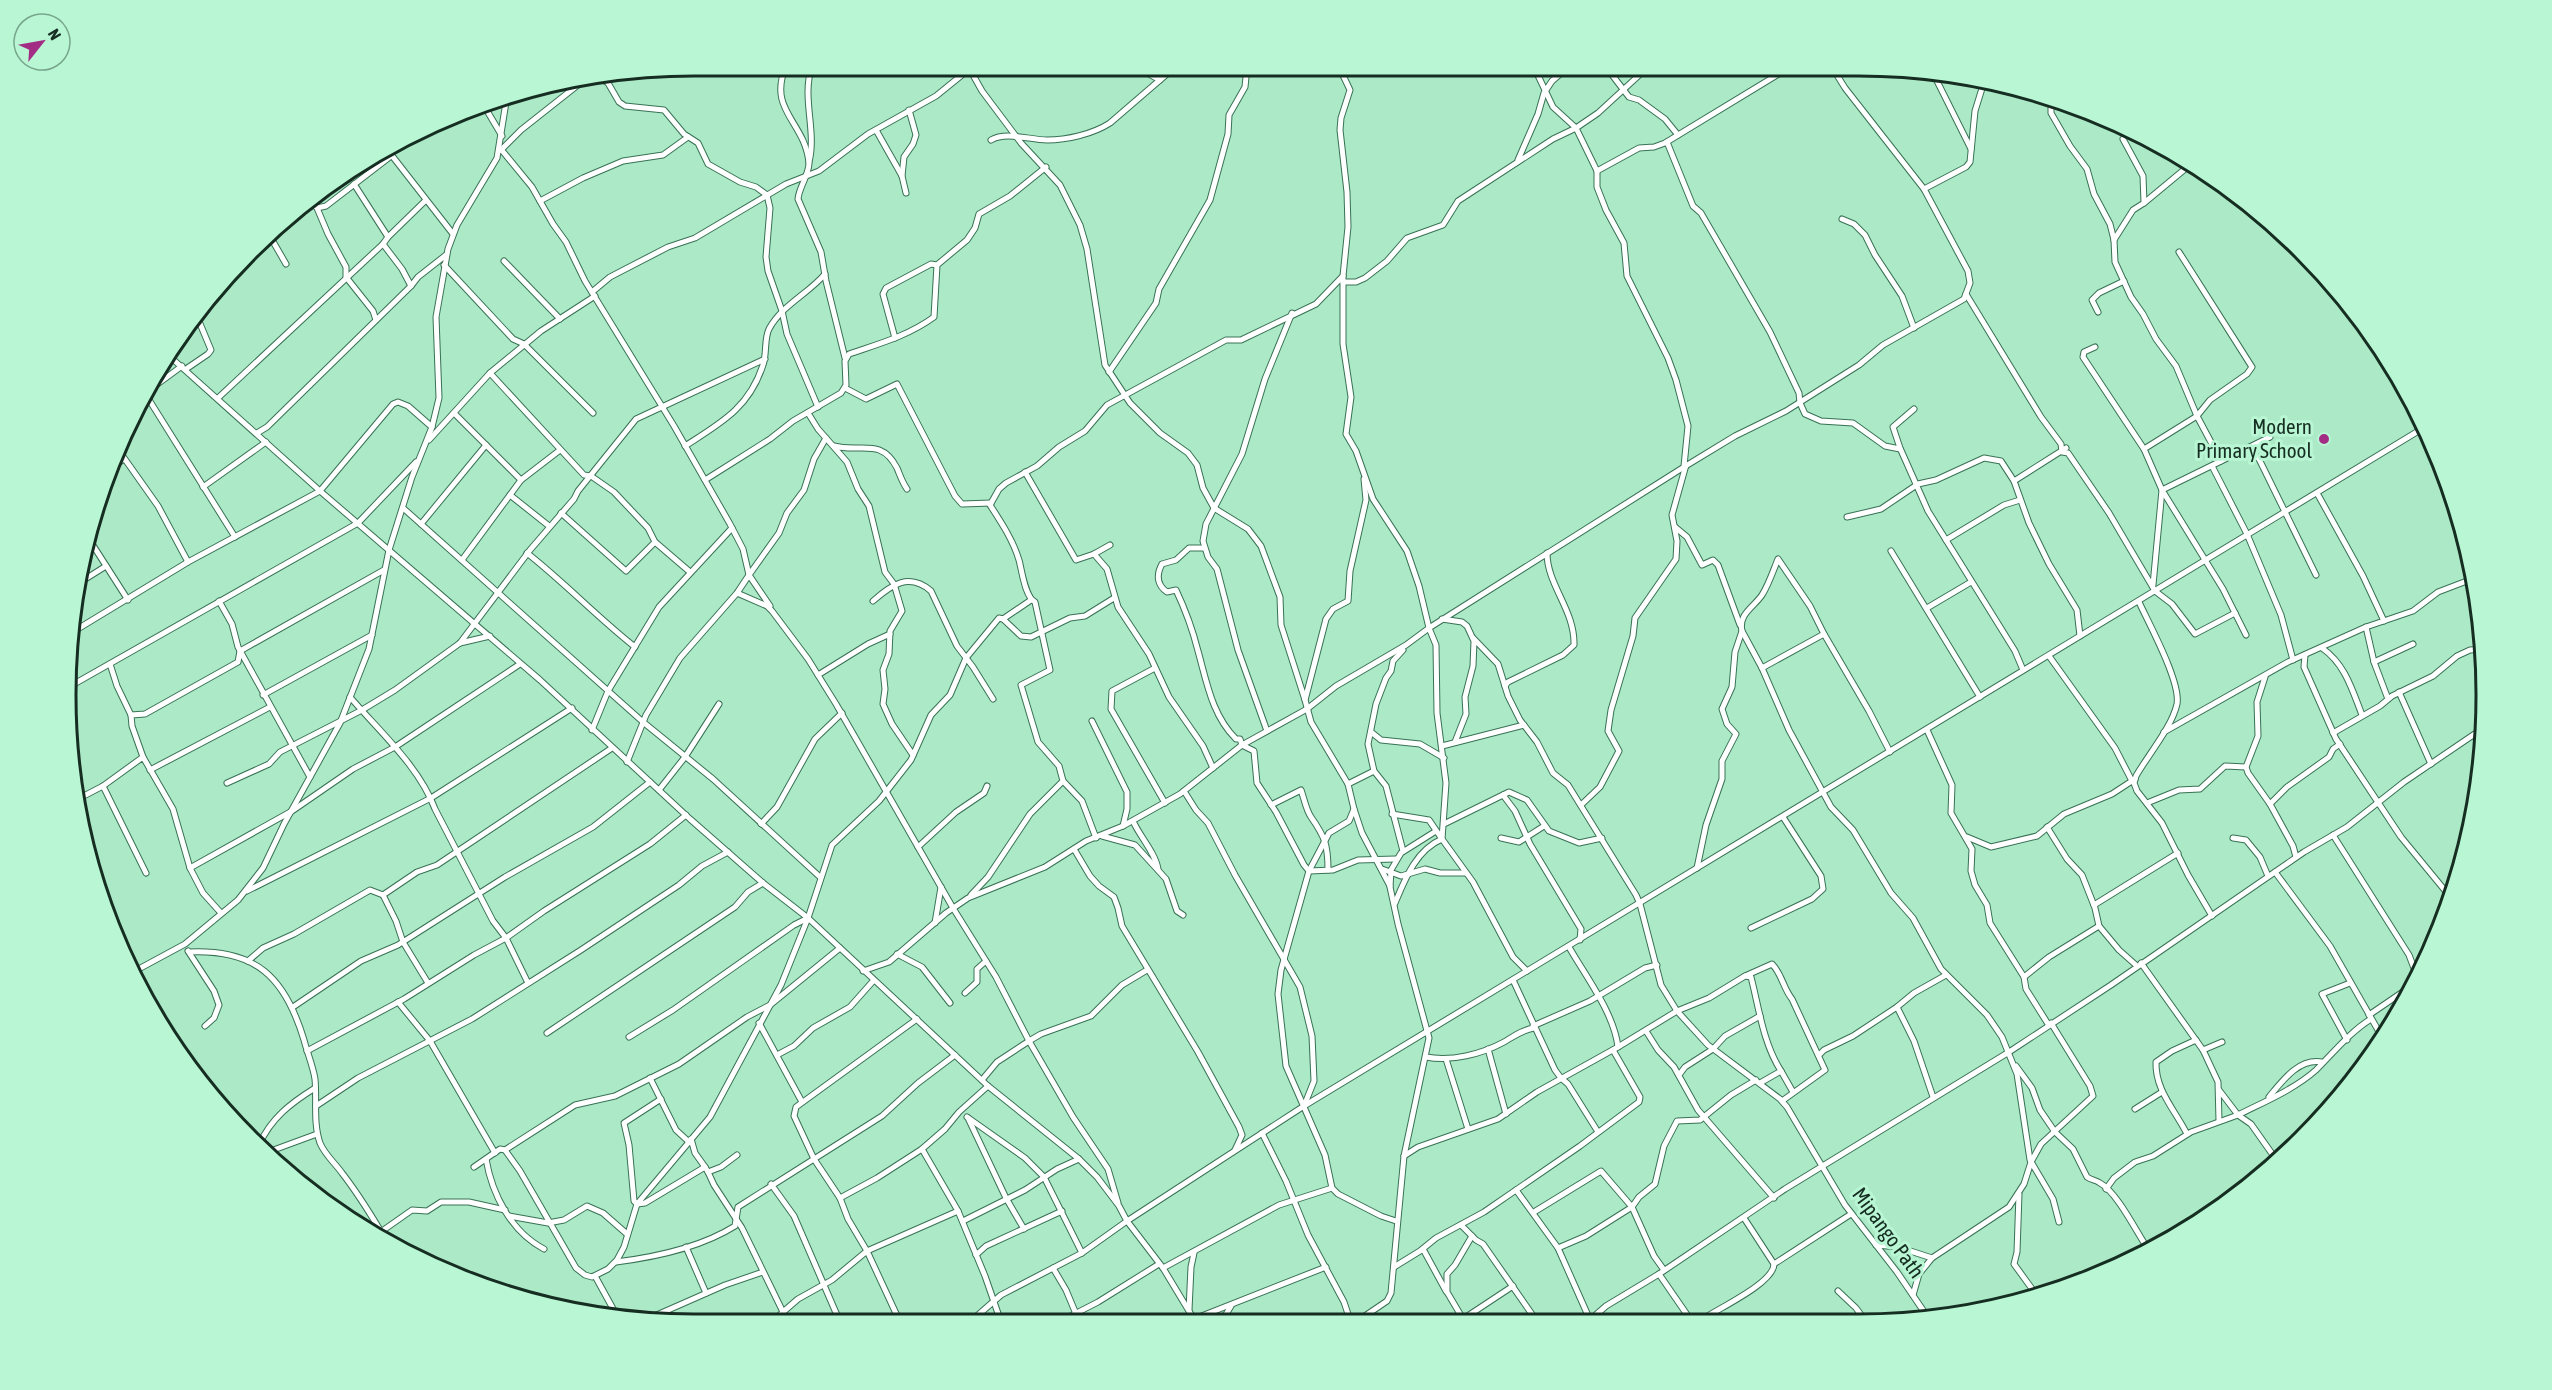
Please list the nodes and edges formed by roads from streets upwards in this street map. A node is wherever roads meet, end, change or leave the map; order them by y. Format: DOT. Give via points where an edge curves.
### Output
graph roads {
  1 [pos="784,76"];
  2 [pos="811,76"];
  3 [pos="959,76"];
  4 [pos="974,76"];
  5 [pos="1153,76"];
  6 [pos="1165,76"];
  7 [pos="1246,76"];
  8 [pos="1343,76"];
  9 [pos="1537,76"];
  10 [pos="1557,76"];
  11 [pos="1614,76"];
  12 [pos="1638,76"];
  13 [pos="1775,76"];
  14 [pos="1838,76"];
  15 [pos="1160,80"];
  16 [pos="1937,82"];
  17 [pos="608,83"];
  18 [pos="573,88"];
  19 [pos="1624,88"];
  20 [pos="1982,89"];
  21 [pos="1544,93"];
  22 [pos="506,106"];
  23 [pos="2051,108"];
  24 [pos="909,110"];
  25 [pos="488,112"];
  26 [pos="1576,128"];
  27 [pos="876,130"];
  28 [pos="1678,135"];
  29 [pos="502,136"];
  30 [pos="688,137"];
  31 [pos="1017,138"];
  32 [pos="991,140"];
  33 [pos="2123,140"];
  34 [pos="1667,142"];
  35 [pos="500,149"];
  36 [pos="1972,151"];
  37 [pos="391,156"];
  38 [pos="390,157"];
  39 [pos="1517,161"];
  40 [pos="809,164"];
  41 [pos="1046,167"];
  42 [pos="2184,170"];
  43 [pos="1597,171"];
  44 [pos="805,177"];
  45 [pos="902,177"];
  46 [pos="354,184"];
  47 [pos="1924,189"];
  48 [pos="906,193"];
  49 [pos="767,195"];
  50 [pos="425,201"];
  51 [pos="540,201"];
  52 [pos="2145,203"];
  53 [pos="317,208"];
  54 [pos="1842,219"];
  55 [pos="453,234"];
  56 [pos="388,237"];
  57 [pos="2114,240"];
  58 [pos="274,243"];
  59 [pos="382,244"];
  60 [pos="2179,252"];
  61 [pos="447,255"];
  62 [pos="504,261"];
  63 [pos="286,264"];
  64 [pos="444,265"];
  65 [pos="937,265"];
  66 [pos="826,273"];
  67 [pos="346,277"];
  68 [pos="1343,279"];
  69 [pos="2124,281"];
  70 [pos="411,285"];
  71 [pos="593,294"];
  72 [pos="1966,294"];
  73 [pos="782,310"];
  74 [pos="2098,312"];
  75 [pos="1292,313"];
  76 [pos="560,319"];
  77 [pos="376,320"];
  78 [pos="200,324"];
  79 [pos="1914,328"];
  80 [pos="895,338"];
  81 [pos="524,344"];
  82 [pos="2095,347"];
  83 [pos="845,358"];
  84 [pos="765,359"];
  85 [pos="175,361"];
  86 [pos="184,368"];
  87 [pos="1109,372"];
  88 [pos="490,373"];
  89 [pos="162,381"];
  90 [pos="845,388"];
  91 [pos="1125,394"];
  92 [pos="153,397"];
  93 [pos="218,398"];
  94 [pos="1800,403"];
  95 [pos="662,406"];
  96 [pos="818,407"];
  97 [pos="1914,409"];
  98 [pos="454,413"];
  99 [pos="593,413"];
  100 [pos="808,413"];
  101 [pos="2196,416"];
  102 [pos="432,427"];
  103 [pos="257,433"];
  104 [pos="2417,433"];
  105 [pos="2270,437"];
  106 [pos="826,438"];
  107 [pos="266,441"];
  108 [pos="427,443"];
  109 [pos="486,445"];
  110 [pos="685,446"];
  111 [pos="832,446"];
  112 [pos="2247,448"];
  113 [pos="1900,449"];
  114 [pos="2144,449"];
  115 [pos="560,450"];
  116 [pos="2064,450"];
  117 [pos="124,459"];
  118 [pos="417,461"];
  119 [pos="2221,461"];
  120 [pos="1685,466"];
  121 [pos="2212,466"];
  122 [pos="1363,471"];
  123 [pos="1025,472"];
  124 [pos="591,476"];
  125 [pos="521,480"];
  126 [pos="705,480"];
  127 [pos="2014,481"];
  128 [pos="1918,484"];
  129 [pos="203,487"];
  130 [pos="907,489"];
  131 [pos="2162,490"];
  132 [pos="320,491"];
  133 [pos="2317,493"];
  134 [pos="510,495"];
  135 [pos="2020,500"];
  136 [pos="991,503"];
  137 [pos="403,508"];
  138 [pos="1214,508"];
  139 [pos="561,513"];
  140 [pos="2283,513"];
  141 [pos="1847,517"];
  142 [pos="358,523"];
  143 [pos="421,524"];
  144 [pos="549,526"];
  145 [pos="1675,527"];
  146 [pos="732,528"];
  147 [pos="2247,534"];
  148 [pos="235,537"];
  149 [pos="1946,540"];
  150 [pos="655,542"];
  151 [pos="1110,545"];
  152 [pos="95,548"];
  153 [pos="1204,548"];
  154 [pos="389,550"];
  155 [pos="1891,551"];
  156 [pos="527,553"];
  157 [pos="1547,553"];
  158 [pos="1094,554"];
  159 [pos="462,560"];
  160 [pos="2204,561"];
  161 [pos="188,562"];
  162 [pos="106,566"];
  163 [pos="384,570"];
  164 [pos="690,572"];
  165 [pos="749,575"];
  166 [pos="2316,575"];
  167 [pos="87,578"];
  168 [pos="1971,582"];
  169 [pos="2465,582"];
  170 [pos="894,584"];
  171 [pos="2154,588"];
  172 [pos="498,591"];
  173 [pos="737,593"];
  174 [pos="1114,598"];
  175 [pos="128,600"];
  176 [pos="1031,600"];
  177 [pos="219,601"];
  178 [pos="873,601"];
  179 [pos="2139,602"];
  180 [pos="1927,608"];
  181 [pos="772,611"];
  182 [pos="2235,613"];
  183 [pos="1003,619"];
  184 [pos="1442,619"];
  185 [pos="2384,621"];
  186 [pos="475,622"];
  187 [pos="81,627"];
  188 [pos="2366,627"];
  189 [pos="1429,628"];
  190 [pos="1741,629"];
  191 [pos="1041,631"];
  192 [pos="890,634"];
  193 [pos="1824,634"];
  194 [pos="372,635"];
  195 [pos="2246,635"];
  196 [pos="490,636"];
  197 [pos="2080,636"];
  198 [pos="1473,638"];
  199 [pos="460,643"];
  200 [pos="2413,644"];
  201 [pos="1406,645"];
  202 [pos="635,647"];
  203 [pos="2322,648"];
  204 [pos="240,651"];
  205 [pos="2474,651"];
  206 [pos="2305,655"];
  207 [pos="2049,656"];
  208 [pos="966,658"];
  209 [pos="2293,660"];
  210 [pos="2374,662"];
  211 [pos="110,664"];
  212 [pos="520,664"];
  213 [pos="1155,668"];
  214 [pos="1762,668"];
  215 [pos="2024,670"];
  216 [pos="818,675"];
  217 [pos="2266,675"];
  218 [pos="77,683"];
  219 [pos="1505,686"];
  220 [pos="608,691"];
  221 [pos="2399,692"];
  222 [pos="263,695"];
  223 [pos="350,697"];
  224 [pos="1980,697"];
  225 [pos="993,699"];
  226 [pos="2388,699"];
  227 [pos="1305,700"];
  228 [pos="719,704"];
  229 [pos="270,707"];
  230 [pos="572,708"];
  231 [pos="1307,709"];
  232 [pos="362,710"];
  233 [pos="842,713"];
  234 [pos="130,715"];
  235 [pos="2362,715"];
  236 [pos="1092,721"];
  237 [pos="643,722"];
  238 [pos="340,723"];
  239 [pos="1524,725"];
  240 [pos="592,730"];
  241 [pos="1927,730"];
  242 [pos="1267,731"];
  243 [pos="1371,732"];
  244 [pos="2163,733"];
  245 [pos="2333,733"];
  246 [pos="2474,735"];
  247 [pos="1455,742"];
  248 [pos="2340,744"];
  249 [pos="292,746"];
  250 [pos="1242,746"];
  251 [pos="1442,746"];
  252 [pos="395,747"];
  253 [pos="612,748"];
  254 [pos="1890,752"];
  255 [pos="913,755"];
  256 [pos="143,757"];
  257 [pos="685,757"];
  258 [pos="1444,758"];
  259 [pos="627,762"];
  260 [pos="2432,764"];
  261 [pos="2246,767"];
  262 [pos="1214,768"];
  263 [pos="150,770"];
  264 [pos="1374,771"];
  265 [pos="310,777"];
  266 [pos="2134,780"];
  267 [pos="1063,781"];
  268 [pos="650,782"];
  269 [pos="227,783"];
  270 [pos="1348,784"];
  271 [pos="103,786"];
  272 [pos="987,786"];
  273 [pos="886,789"];
  274 [pos="659,790"];
  275 [pos="1184,790"];
  276 [pos="1825,792"];
  277 [pos="85,795"];
  278 [pos="1503,795"];
  279 [pos="431,798"];
  280 [pos="1165,802"];
  281 [pos="2378,802"];
  282 [pos="2147,803"];
  283 [pos="1271,804"];
  284 [pos="2270,804"];
  285 [pos="1581,805"];
  286 [pos="1354,808"];
  287 [pos="292,811"];
  288 [pos="1392,814"];
  289 [pos="686,815"];
  290 [pos="1783,817"];
  291 [pos="1133,821"];
  292 [pos="761,824"];
  293 [pos="1444,824"];
  294 [pos="1123,826"];
  295 [pos="1544,826"];
  296 [pos="2047,827"];
  297 [pos="1436,831"];
  298 [pos="2333,835"];
  299 [pos="1098,837"];
  300 [pos="1527,837"];
  301 [pos="1967,837"];
  302 [pos="1501,838"];
  303 [pos="1602,838"];
  304 [pos="2233,838"];
  305 [pos="1442,839"];
  306 [pos="1326,840"];
  307 [pos="918,847"];
  308 [pos="457,849"];
  309 [pos="1074,849"];
  310 [pos="1403,851"];
  311 [pos="728,852"];
  312 [pos="2178,854"];
  313 [pos="2296,857"];
  314 [pos="1377,859"];
  315 [pos="1396,859"];
  316 [pos="190,868"];
  317 [pos="1697,868"];
  318 [pos="1158,869"];
  319 [pos="1382,869"];
  320 [pos="1328,870"];
  321 [pos="1309,871"];
  322 [pos="2275,872"];
  323 [pos="146,873"];
  324 [pos="1391,873"];
  325 [pos="1466,874"];
  326 [pos="1406,875"];
  327 [pos="2268,876"];
  328 [pos="820,877"];
  329 [pos="763,883"];
  330 [pos="1390,886"];
  331 [pos="941,887"];
  332 [pos="2444,890"];
  333 [pos="243,893"];
  334 [pos="479,894"];
  335 [pos="383,895"];
  336 [pos="968,898"];
  337 [pos="1640,904"];
  338 [pos="1394,905"];
  339 [pos="2094,905"];
  340 [pos="953,908"];
  341 [pos="221,913"];
  342 [pos="1183,915"];
  343 [pos="2212,916"];
  344 [pos="808,918"];
  345 [pos="935,923"];
  346 [pos="2099,926"];
  347 [pos="1751,928"];
  348 [pos="507,938"];
  349 [pos="1580,940"];
  350 [pos="403,942"];
  351 [pos="185,944"];
  352 [pos="1569,947"];
  353 [pos="840,948"];
  354 [pos="189,952"];
  355 [pos="897,954"];
  356 [pos="1284,958"];
  357 [pos="249,961"];
  358 [pos="986,961"];
  359 [pos="2139,964"];
  360 [pos="1657,965"];
  361 [pos="2413,966"];
  362 [pos="139,968"];
  363 [pos="863,970"];
  364 [pos="1147,970"];
  365 [pos="1527,972"];
  366 [pos="1946,975"];
  367 [pos="1745,976"];
  368 [pos="2024,977"];
  369 [pos="1513,980"];
  370 [pos="874,981"];
  371 [pos="2350,982"];
  372 [pos="428,983"];
  373 [pos="528,983"];
  374 [pos="964,993"];
  375 [pos="1598,997"];
  376 [pos="2397,997"];
  377 [pos="398,1002"];
  378 [pos="950,1003"];
  379 [pos="770,1005"];
  380 [pos="293,1007"];
  381 [pos="1897,1007"];
  382 [pos="1677,1011"];
  383 [pos="1760,1016"];
  384 [pos="2370,1017"];
  385 [pos="917,1019"];
  386 [pos="759,1023"];
  387 [pos="2049,1024"];
  388 [pos="205,1026"];
  389 [pos="1533,1027"];
  390 [pos="2377,1029"];
  391 [pos="1428,1031"];
  392 [pos="1646,1031"];
  393 [pos="547,1033"];
  394 [pos="629,1037"];
  395 [pos="2196,1040"];
  396 [pos="2347,1040"];
  397 [pos="429,1041"];
  398 [pos="1029,1041"];
  399 [pos="2222,1042"];
  400 [pos="1488,1049"];
  401 [pos="1616,1049"];
  402 [pos="1713,1049"];
  403 [pos="2203,1050"];
  404 [pos="307,1051"];
  405 [pos="2009,1052"];
  406 [pos="777,1055"];
  407 [pos="955,1055"];
  408 [pos="1819,1055"];
  409 [pos="1426,1057"];
  410 [pos="1446,1059"];
  411 [pos="2308,1061"];
  412 [pos="2013,1062"];
  413 [pos="2322,1062"];
  414 [pos="2315,1070"];
  415 [pos="1780,1071"];
  416 [pos="1679,1075"];
  417 [pos="650,1078"];
  418 [pos="1561,1078"];
  419 [pos="982,1080"];
  420 [pos="1758,1082"];
  421 [pos="988,1086"];
  422 [pos="315,1088"];
  423 [pos="2219,1090"];
  424 [pos="1793,1092"];
  425 [pos="2162,1092"];
  426 [pos="1933,1097"];
  427 [pos="2268,1098"];
  428 [pos="661,1099"];
  429 [pos="1782,1101"];
  430 [pos="802,1102"];
  431 [pos="316,1106"];
  432 [pos="1304,1106"];
  433 [pos="964,1108"];
  434 [pos="2135,1109"];
  435 [pos="1506,1114"];
  436 [pos="2238,1115"];
  437 [pos="967,1117"];
  438 [pos="1705,1117"];
  439 [pos="2219,1121"];
  440 [pos="1468,1129"];
  441 [pos="1598,1132"];
  442 [pos="2055,1132"];
  443 [pos="1262,1133"];
  444 [pos="317,1134"];
  445 [pos="2187,1134"];
  446 [pos="263,1137"];
  447 [pos="690,1140"];
  448 [pos="276,1149"];
  449 [pos="922,1149"];
  450 [pos="505,1150"];
  451 [pos="1234,1152"];
  452 [pos="495,1153"];
  453 [pos="2272,1153"];
  454 [pos="738,1155"];
  455 [pos="1404,1156"];
  456 [pos="486,1159"];
  457 [pos="814,1159"];
  458 [pos="1079,1159"];
  459 [pos="2031,1162"];
  460 [pos="1823,1165"];
  461 [pos="474,1167"];
  462 [pos="706,1170"];
  463 [pos="1044,1177"];
  464 [pos="771,1184"];
  465 [pos="1332,1188"];
  466 [pos="2106,1189"];
  467 [pos="1516,1190"];
  468 [pos="2019,1192"];
  469 [pos="840,1198"];
  470 [pos="1006,1198"];
  471 [pos="1774,1198"];
  472 [pos="1293,1200"];
  473 [pos="637,1204"];
  474 [pos="1119,1206"];
  475 [pos="1632,1207"];
  476 [pos="505,1210"];
  477 [pos="958,1211"];
  478 [pos="1062,1211"];
  479 [pos="1534,1212"];
  480 [pos="1851,1214"];
  481 [pos="509,1216"];
  482 [pos="736,1217"];
  483 [pos="1744,1218"];
  484 [pos="963,1221"];
  485 [pos="1127,1221"];
  486 [pos="1396,1221"];
  487 [pos="2059,1222"];
  488 [pos="548,1223"];
  489 [pos="1461,1225"];
  490 [pos="377,1226"];
  491 [pos="382,1229"];
  492 [pos="1024,1229"];
  493 [pos="627,1234"];
  494 [pos="1472,1236"];
  495 [pos="2144,1243"];
  496 [pos="1876,1245"];
  497 [pos="686,1247"];
  498 [pos="1558,1248"];
  499 [pos="544,1249"];
  500 [pos="1423,1249"];
  501 [pos="867,1251"];
  502 [pos="1082,1253"];
  503 [pos="1194,1253"];
  504 [pos="976,1255"];
  505 [pos="1932,1258"];
  506 [pos="615,1263"];
  507 [pos="1774,1264"];
  508 [pos="1161,1266"];
  509 [pos="1326,1267"];
  510 [pos="1394,1267"];
  511 [pos="1053,1268"];
  512 [pos="763,1272"];
  513 [pos="1662,1272"];
  514 [pos="595,1276"];
  515 [pos="824,1284"];
  516 [pos="1513,1286"];
  517 [pos="2031,1288"];
  518 [pos="1446,1291"];
  519 [pos="1838,1291"];
  520 [pos="706,1293"];
  521 [pos="1913,1295"];
  522 [pos="994,1300"];
  523 [pos="1231,1306"];
  524 [pos="612,1308"];
  525 [pos="1923,1309"];
  526 [pos="1189,1310"];
  527 [pos="662,1312"];
  528 [pos="783,1312"];
  529 [pos="837,1314"];
  530 [pos="896,1314"];
  531 [pos="978,1314"];
  532 [pos="998,1314"];
  533 [pos="1075,1314"];
  534 [pos="1077,1314"];
  535 [pos="1191,1314"];
  536 [pos="1210,1314"];
  537 [pos="1226,1314"];
  538 [pos="1347,1314"];
  539 [pos="1367,1314"];
  540 [pos="1459,1314"];
  541 [pos="1472,1314"];
  542 [pos="1532,1314"];
  543 [pos="1587,1314"];
  544 [pos="1597,1314"];
  545 [pos="1687,1314"];
  546 [pos="1711,1314"];
  547 [pos="1860,1314"];
  1 -- 40 [label="street" via="779,97 802,136"];
  2 -- 40 [label="street" via="808,107 813,137"];
  3 -- 24 [label="street" via="936,96"];
  4 -- 31 [label="street"];
  5 -- 15 [label="street"];
  6 -- 15 [label="street"];
  7 -- 87 [label="street" via="1243,91 1229,115 1228,134 1210,200 1159,289 1155,303"];
  8 -- 68 [label="street" via="1350,90 1340,130 1348,227"];
  9 -- 21 [label="street"];
  10 -- 21 [label="street"];
  11 -- 19 [label="street"];
  12 -- 19 [label="street"];
  13 -- 28 [label="street"];
  14 -- 47 [label="street"];
  15 -- 31 [label="street" via="1098,129 1053,140"];
  16 -- 36 [label="street"];
  17 -- 30 [label="street" via="622,104 662,109"];
  18 -- 35 [label="street"];
  19 -- 26 [label="street"];
  19 -- 28 [label="street" via="1629,97 1665,119"];
  20 -- 36 [label="street" via="1975,111"];
  21 -- 26 [label="street"];
  21 -- 39 [label="street"];
  22 -- 29 [label="street"];
  23 -- 57 [label="street" via="2070,146 2087,169"];
  24 -- 27 [label="street"];
  24 -- 45 [label="street" via="916,135 904,157"];
  25 -- 29 [label="street"];
  26 -- 39 [label="street"];
  26 -- 43 [label="street"];
  27 -- 44 [label="street"];
  27 -- 45 [label="street"];
  28 -- 34 [label="street"];
  29 -- 35 [label="street"];
  30 -- 49 [label="street" via="698,143 708,164"];
  30 -- 51 [label="street" via="663,155 623,161"];
  31 -- 32 [label="street"];
  31 -- 41 [label="street"];
  33 -- 52 [label="street" via="2143,176"];
  34 -- 43 [label="street" via="1639,147"];
  34 -- 94 [label="street" via="1693,206 1701,213 1770,332"];
  35 -- 51 [label="street"];
  35 -- 55 [label="street"];
  36 -- 47 [label="street" via="1966,167"];
  37 -- 50 [label="street"];
  38 -- 46 [label="street"];
  39 -- 68 [label="street" via="1455,203 1443,225 1407,238 1387,261 1361,280"];
  40 -- 44 [label="street"];
  41 -- 65 [label="street" via="1010,196 979,214 967,240"];
  41 -- 87 [label="street" via="1064,191 1084,236 1102,355"];
  42 -- 52 [label="street"];
  43 -- 120 [label="street" via="1597,187 1624,243 1627,276 1676,380 1688,426"];
  44 -- 49 [label="street"];
  44 -- 66 [label="street" via="798,199"];
  45 -- 48 [label="street"];
  46 -- 53 [label="street" via="326,206"];
  46 -- 56 [label="street"];
  47 -- 72 [label="street" via="1968,271 1970,284"];
  49 -- 71 [label="street" via="696,238 610,277"];
  49 -- 73 [label="street" via="767,266"];
  50 -- 55 [label="street"];
  50 -- 56 [label="street"];
  51 -- 71 [label="street"];
  52 -- 57 [label="street" via="2133,210"];
  53 -- 67 [label="street" via="346,267"];
  54 -- 79 [label="street" via="1865,235 1902,296"];
  55 -- 61 [label="street"];
  56 -- 59 [label="street"];
  57 -- 69 [label="street" via="2115,262"];
  58 -- 63 [label="street"];
  59 -- 67 [label="street"];
  59 -- 70 [label="street"];
  60 -- 101 [label="street" via="2252,367"];
  61 -- 64 [label="street"];
  61 -- 70 [label="street"];
  62 -- 76 [label="street"];
  64 -- 81 [label="street" via="513,339"];
  64 -- 102 [label="street" via="436,317 439,398"];
  65 -- 80 [label="street" via="935,315 915,330"];
  65 -- 80 [label="street" via="931,264 886,288 884,294"];
  66 -- 73 [label="street" via="812,289"];
  66 -- 83 [label="street"];
  67 -- 77 [label="street"];
  67 -- 93 [label="street"];
  68 -- 75 [label="street" via="1320,301"];
  68 -- 122 [label="street" via="1343,344 1351,397 1346,434"];
  69 -- 74 [label="street" via="2092,300"];
  69 -- 101 [label="street" via="2152,334 2180,374"];
  70 -- 77 [label="street"];
  71 -- 76 [label="street"];
  71 -- 95 [label="street"];
  72 -- 79 [label="street" via="1960,302"];
  72 -- 116 [label="street"];
  73 -- 84 [label="street" via="768,330"];
  73 -- 96 [label="street" via="787,334"];
  75 -- 91 [label="street" via="1241,340 1226,340"];
  75 -- 138 [label="street" via="1265,379 1242,454"];
  76 -- 81 [label="street"];
  77 -- 103 [label="street"];
  78 -- 86 [label="street" via="211,350"];
  79 -- 94 [label="street"];
  80 -- 83 [label="street"];
  81 -- 88 [label="street"];
  81 -- 99 [label="street"];
  82 -- 114 [label="street" via="2084,352 2083,357"];
  83 -- 90 [label="street"];
  84 -- 95 [label="street"];
  84 -- 110 [label="street" via="742,405"];
  85 -- 86 [label="street"];
  86 -- 89 [label="street"];
  86 -- 93 [label="street"];
  87 -- 91 [label="street"];
  88 -- 98 [label="street"];
  88 -- 115 [label="street"];
  90 -- 96 [label="street"];
  90 -- 136 [label="street" via="866,399 897,384 955,496 962,504"];
  91 -- 123 [label="street" via="1103,409 1085,431"];
  91 -- 138 [label="street" via="1160,433 1188,453 1197,465"];
  92 -- 129 [label="street"];
  93 -- 103 [label="street"];
  94 -- 113 [label="street" via="1805,414 1821,421 1853,423 1885,446"];
  94 -- 120 [label="street"];
  95 -- 110 [label="street"];
  95 -- 124 [label="street" via="636,419"];
  96 -- 100 [label="street"];
  97 -- 113 [label="street" via="1893,427"];
  98 -- 108 [label="street"];
  98 -- 109 [label="street"];
  100 -- 106 [label="street"];
  100 -- 126 [label="street"];
  101 -- 114 [label="street"];
  101 -- 119 [label="street"];
  102 -- 108 [label="street"];
  102 -- 132 [label="street" via="408,406 393,404"];
  103 -- 107 [label="street"];
  104 -- 133 [label="street"];
  105 -- 112 [label="street"];
  106 -- 111 [label="street"];
  106 -- 165 [label="street" via="804,490"];
  107 -- 129 [label="street"];
  107 -- 132 [label="street"];
  108 -- 118 [label="street"];
  109 -- 125 [label="street"];
  109 -- 143 [label="street"];
  110 -- 126 [label="street"];
  111 -- 130 [label="street" via="877,447 886,453"];
  111 -- 170 [label="street" via="847,462 869,506 885,572"];
  112 -- 119 [label="street"];
  112 -- 140 [label="street" via="2259,459"];
  113 -- 128 [label="street"];
  114 -- 131 [label="street"];
  115 -- 124 [label="street" via="584,475"];
  115 -- 125 [label="street"];
  116 -- 127 [label="street"];
  116 -- 171 [label="street" via="2109,513"];
  117 -- 161 [label="street" via="158,506"];
  118 -- 137 [label="street"];
  118 -- 142 [label="street"];
  119 -- 121 [label="street"];
  120 -- 145 [label="street" via="1672,515"];
  120 -- 157 [label="street"];
  121 -- 131 [label="street"];
  121 -- 147 [label="street"];
  122 -- 189 [label="street" via="1380,512 1407,551"];
  122 -- 227 [label="street" via="1366,500 1350,571 1348,601 1326,619"];
  123 -- 136 [label="street" via="999,489"];
  123 -- 158 [label="street" via="1076,560"];
  124 -- 139 [label="street"];
  124 -- 150 [label="street" via="614,492 648,528"];
  125 -- 134 [label="street"];
  126 -- 146 [label="street"];
  127 -- 128 [label="street" via="2001,461 1984,458"];
  127 -- 135 [label="street"];
  128 -- 141 [label="street" via="1881,509"];
  128 -- 149 [label="street" via="1928,511"];
  129 -- 148 [label="street"];
  131 -- 160 [label="street"];
  131 -- 171 [label="street"];
  132 -- 142 [label="street"];
  132 -- 148 [label="street"];
  133 -- 140 [label="street"];
  133 -- 185 [label="street"];
  134 -- 144 [label="street"];
  134 -- 159 [label="street"];
  135 -- 149 [label="street"];
  135 -- 197 [label="street" via="2049,564 2077,610"];
  136 -- 176 [label="street" via="1016,553"];
  137 -- 143 [label="street"];
  137 -- 154 [label="street"];
  138 -- 153 [label="street" via="1206,524"];
  138 -- 227 [label="street" via="1248,529 1261,546 1280,597 1281,625"];
  139 -- 144 [label="street"];
  139 -- 150 [label="street" via="626,571"];
  140 -- 147 [label="street"];
  140 -- 166 [label="street"];
  142 -- 154 [label="street"];
  142 -- 177 [label="street"];
  143 -- 159 [label="street"];
  144 -- 156 [label="street"];
  145 -- 190 [label="street" via="1685,534 1702,565 1713,560 1718,565"];
  145 -- 285 [label="street" via="1676,559 1635,618 1612,706 1608,731 1619,751 1600,787"];
  146 -- 164 [label="street"];
  146 -- 165 [label="street"];
  147 -- 160 [label="street"];
  147 -- 209 [label="street" via="2281,615"];
  148 -- 161 [label="street"];
  149 -- 168 [label="street"];
  150 -- 164 [label="street"];
  151 -- 158 [label="street"];
  152 -- 162 [label="street"];
  153 -- 242 [label="street" via="1217,569 1238,650"];
  153 -- 250 [label="street" via="1189,548 1176,560 1165,562 1158,580 1167,592 1176,590 1216,712"];
  154 -- 163 [label="street"];
  154 -- 186 [label="street"];
  155 -- 180 [label="street"];
  156 -- 172 [label="street"];
  156 -- 202 [label="street"];
  157 -- 184 [label="street"];
  157 -- 219 [label="street" via="1547,567 1566,604 1575,645"];
  158 -- 174 [label="street" via="1107,569"];
  159 -- 172 [label="street"];
  160 -- 171 [label="street"];
  160 -- 182 [label="street"];
  161 -- 175 [label="street"];
  162 -- 167 [label="street"];
  162 -- 175 [label="street"];
  163 -- 194 [label="street"];
  163 -- 204 [label="street"];
  164 -- 202 [label="street" via="659,607"];
  165 -- 173 [label="street"];
  165 -- 181 [label="street"];
  168 -- 180 [label="street"];
  168 -- 215 [label="street"];
  169 -- 185 [label="street" via="2438,592 2413,611"];
  170 -- 178 [label="street"];
  170 -- 192 [label="street" via="902,611"];
  170 -- 208 [label="street" via="911,580 931,591"];
  171 -- 179 [label="street"];
  171 -- 182 [label="street" via="2195,634"];
  172 -- 186 [label="street"];
  172 -- 220 [label="street"];
  173 -- 181 [label="street"];
  173 -- 237 [label="street" via="680,658"];
  174 -- 191 [label="street" via="1085,616"];
  174 -- 213 [label="street"];
  175 -- 187 [label="street"];
  176 -- 183 [label="street"];
  176 -- 191 [label="street" via="1035,602"];
  177 -- 204 [label="street" via="232,624"];
  177 -- 211 [label="street"];
  179 -- 197 [label="street"];
  179 -- 244 [label="street" via="2162,648 2177,694 2176,706"];
  180 -- 224 [label="street"];
  181 -- 216 [label="street"];
  182 -- 195 [label="street"];
  183 -- 191 [label="street" via="1021,636 1031,637"];
  183 -- 208 [label="street" via="991,625"];
  184 -- 189 [label="street"];
  184 -- 198 [label="street, Mipango Path" via="1462,622"];
  185 -- 188 [label="street"];
  186 -- 196 [label="street"];
  186 -- 199 [label="street"];
  188 -- 203 [label="street"];
  188 -- 210 [label="street"];
  189 -- 201 [label="street"];
  189 -- 251 [label="street" via="1436,645 1437,713"];
  190 -- 193 [label="street" via="1748,610 1762,596 1778,559"];
  190 -- 214 [label="street"];
  190 -- 317 [label="street" via="1732,687 1722,709 1736,734 1722,761 1722,779"];
  191 -- 267 [label="street" via="1050,670 1021,685 1038,742 1059,766"];
  192 -- 216 [label="street"];
  192 -- 255 [label="street" via="890,654 883,670 883,704"];
  193 -- 214 [label="street"];
  193 -- 254 [label="street"];
  194 -- 222 [label="street"];
  194 -- 223 [label="street"];
  196 -- 199 [label="street"];
  196 -- 212 [label="street"];
  197 -- 207 [label="street"];
  198 -- 219 [label="street, Mipango Path" via="1498,664"];
  198 -- 247 [label="street" via="1473,666 1464,702 1466,714"];
  199 -- 232 [label="street"];
  200 -- 210 [label="street"];
  201 -- 231 [label="street" via="1336,686"];
  201 -- 243 [label="street" via="1386,678 1374,709"];
  202 -- 220 [label="street"];
  203 -- 206 [label="street"];
  203 -- 235 [label="street" via="2333,656 2348,678"];
  204 -- 222 [label="street"];
  204 -- 234 [label="street" via="238,662 145,714"];
  205 -- 221 [label="street" via="2464,652 2433,676"];
  206 -- 209 [label="street"];
  206 -- 245 [label="street" via="2304,667"];
  207 -- 215 [label="street"];
  207 -- 266 [label="street"];
  208 -- 225 [label="street"];
  208 -- 255 [label="street" via="950,695 931,714"];
  209 -- 217 [label="street"];
  210 -- 226 [label="street"];
  211 -- 218 [label="street"];
  211 -- 234 [label="street"];
  212 -- 230 [label="street"];
  212 -- 252 [label="street"];
  213 -- 262 [label="street"];
  213 -- 280 [label="street" via="1112,691 1110,699 1121,728"];
  214 -- 276 [label="street" via="1789,730"];
  215 -- 224 [label="street"];
  216 -- 233 [label="street"];
  217 -- 244 [label="street"];
  217 -- 261 [label="street" via="2258,702 2258,736"];
  219 -- 239 [label="street, Mipango Path"];
  220 -- 237 [label="street"];
  220 -- 240 [label="street"];
  221 -- 226 [label="street"];
  221 -- 260 [label="street"];
  222 -- 229 [label="street"];
  223 -- 232 [label="street"];
  223 -- 238 [label="street"];
  224 -- 241 [label="street"];
  226 -- 235 [label="street"];
  227 -- 231 [label="street"];
  228 -- 257 [label="street"];
  229 -- 249 [label="street"];
  229 -- 263 [label="street"];
  230 -- 240 [label="street"];
  230 -- 279 [label="street"];
  231 -- 242 [label="street"];
  231 -- 270 [label="street"];
  232 -- 238 [label="street"];
  232 -- 252 [label="street"];
  233 -- 273 [label="street"];
  233 -- 292 [label="street" via="815,739 777,807"];
  234 -- 256 [label="street"];
  235 -- 245 [label="street"];
  236 -- 294 [label="street" via="1127,792"];
  237 -- 257 [label="street"];
  237 -- 259 [label="street"];
  238 -- 249 [label="street"];
  238 -- 265 [label="street"];
  239 -- 247 [label="street"];
  239 -- 285 [label="street, Mipango Path" via="1552,773 1568,785"];
  240 -- 253 [label="street"];
  241 -- 254 [label="street"];
  241 -- 301 [label="street" via="1952,785 1952,816"];
  242 -- 250 [label="street"];
  243 -- 258 [label="street" via="1381,740 1420,744"];
  243 -- 264 [label="street" via="1368,750"];
  244 -- 266 [label="street"];
  245 -- 248 [label="street"];
  246 -- 260 [label="street"];
  247 -- 251 [label="street"];
  248 -- 281 [label="street"];
  248 -- 284 [label="street"];
  249 -- 265 [label="street"];
  249 -- 269 [label="street" via="269,764"];
  250 -- 262 [label="street"];
  250 -- 283 [label="street" via="1254,751 1257,783"];
  251 -- 258 [label="street"];
  252 -- 279 [label="street"];
  252 -- 287 [label="street" via="353,769"];
  253 -- 259 [label="street"];
  253 -- 308 [label="street"];
  254 -- 276 [label="street"];
  255 -- 273 [label="street"];
  256 -- 263 [label="street"];
  256 -- 271 [label="street"];
  257 -- 274 [label="street"];
  257 -- 292 [label="street"];
  258 -- 293 [label="street"];
  259 -- 268 [label="street"];
  260 -- 281 [label="street"];
  261 -- 282 [label="street" via="2225,766 2200,789 2179,790"];
  261 -- 284 [label="street"];
  262 -- 275 [label="street"];
  263 -- 316 [label="street" via="173,809"];
  264 -- 270 [label="street"];
  264 -- 288 [label="street" via="1386,786"];
  265 -- 287 [label="street"];
  266 -- 282 [label="street"];
  266 -- 296 [label="street" via="2112,794 2075,808"];
  267 -- 299 [label="street" via="1082,801"];
  267 -- 336 [label="street" via="1030,814 988,877"];
  268 -- 274 [label="street"];
  268 -- 334 [label="street" via="593,827"];
  270 -- 286 [label="street"];
  271 -- 277 [label="street"];
  271 -- 323 [label="street"];
  272 -- 307 [label="street" via="984,793 956,812"];
  273 -- 307 [label="street"];
  273 -- 328 [label="street" via="879,801 832,845"];
  274 -- 289 [label="street"];
  275 -- 280 [label="street"];
  275 -- 356 [label="street" via="1208,823"];
  276 -- 290 [label="street"];
  276 -- 366 [label="street" via="1890,893 1913,918"];
  278 -- 293 [label="street"];
  278 -- 295 [label="street" via="1509,792 1524,798"];
  278 -- 300 [label="street"];
  279 -- 308 [label="street"];
  279 -- 333 [label="street"];
  280 -- 291 [label="street"];
  281 -- 298 [label="street"];
  281 -- 332 [label="street"];
  282 -- 312 [label="street"];
  283 -- 306 [label="street" via="1301,790 1310,816"];
  283 -- 321 [label="street"];
  284 -- 313 [label="street"];
  285 -- 303 [label="street, Mipango Path"];
  286 -- 306 [label="street" via="1348,820 1329,833"];
  286 -- 314 [label="street"];
  287 -- 316 [label="street"];
  287 -- 333 [label="street" via="263,868"];
  288 -- 297 [label="street" via="1429,820"];
  288 -- 310 [label="street"];
  289 -- 311 [label="street"];
  289 -- 348 [label="street" via="650,844"];
  290 -- 317 [label="street"];
  290 -- 347 [label="street" via="1821,876 1823,889 1816,898"];
  291 -- 294 [label="street"];
  291 -- 318 [label="street"];
  292 -- 328 [label="street"];
  293 -- 305 [label="street"];
  294 -- 299 [label="street"];
  295 -- 300 [label="street"];
  295 -- 303 [label="street" via="1579,843"];
  296 -- 301 [label="street" via="2037,836 1991,846"];
  296 -- 339 [label="street" via="2082,875"];
  297 -- 305 [label="street"];
  297 -- 310 [label="street"];
  298 -- 313 [label="street"];
  298 -- 361 [label="street"];
  299 -- 309 [label="street"];
  299 -- 318 [label="street" via="1135,845"];
  300 -- 302 [label="street" via="1517,842"];
  300 -- 349 [label="street" via="1581,929"];
  301 -- 368 [label="street" via="1973,851 1974,881 1987,905 1990,923"];
  303 -- 337 [label="street, Mipango Path"];
  304 -- 327 [label="street" via="2246,840 2260,857"];
  305 -- 325 [label="street"];
  305 -- 326 [label="street" via="1421,854"];
  306 -- 320 [label="street"];
  306 -- 321 [label="street"];
  307 -- 331 [label="street"];
  308 -- 334 [label="street"];
  308 -- 335 [label="street" via="437,865 417,872"];
  309 -- 336 [label="street" via="1046,867"];
  309 -- 364 [label="street" via="1090,876 1114,897 1122,926"];
  310 -- 315 [label="street"];
  311 -- 329 [label="street"];
  311 -- 373 [label="street"];
  312 -- 339 [label="street"];
  312 -- 343 [label="street"];
  313 -- 322 [label="street"];
  314 -- 315 [label="street"];
  314 -- 319 [label="street"];
  314 -- 320 [label="street" via="1358,860"];
  315 -- 324 [label="street"];
  316 -- 341 [label="street" via="203,893"];
  317 -- 337 [label="street"];
  318 -- 342 [label="street" via="1173,893 1177,911"];
  319 -- 324 [label="street"];
  319 -- 330 [label="street"];
  320 -- 321 [label="street"];
  321 -- 356 [label="street"];
  322 -- 327 [label="street"];
  322 -- 371 [label="street" via="2330,946"];
  324 -- 326 [label="street"];
  324 -- 330 [label="street"];
  325 -- 326 [label="street" via="1425,869"];
  325 -- 365 [label="street" via="1513,957"];
  326 -- 338 [label="street"];
  327 -- 343 [label="street"];
  328 -- 344 [label="street"];
  329 -- 344 [label="street"];
  329 -- 393 [label="street"];
  330 -- 338 [label="street"];
  331 -- 340 [label="street"];
  331 -- 345 [label="street"];
  333 -- 341 [label="street"];
  334 -- 348 [label="street"];
  334 -- 350 [label="street"];
  335 -- 350 [label="street"];
  335 -- 357 [label="street" via="370,890 263,948"];
  336 -- 340 [label="street"];
  337 -- 349 [label="street"];
  337 -- 360 [label="street, Mipango Path"];
  338 -- 391 [label="street"];
  339 -- 346 [label="street"];
  340 -- 345 [label="street"];
  340 -- 358 [label="street"];
  341 -- 351 [label="street"];
  343 -- 359 [label="street"];
  344 -- 353 [label="street"];
  344 -- 379 [label="street"];
  344 -- 394 [label="street"];
  345 -- 355 [label="street"];
  346 -- 359 [label="street" via="2119,950"];
  346 -- 368 [label="street"];
  348 -- 372 [label="street"];
  348 -- 373 [label="street"];
  349 -- 352 [label="street"];
  350 -- 372 [label="street"];
  350 -- 380 [label="street" via="361,961"];
  351 -- 354 [label="street"];
  351 -- 362 [label="street"];
  352 -- 365 [label="street"];
  352 -- 375 [label="street"];
  353 -- 363 [label="street"];
  353 -- 379 [label="street"];
  354 -- 357 [label="street" via="237,955"];
  354 -- 388 [label="street" via="219,1005 214,1018"];
  355 -- 363 [label="street" via="889,962"];
  355 -- 378 [label="street" via="922,967"];
  356 -- 432 [label="street" via="1278,994 1286,1066"];
  356 -- 432 [label="street" via="1300,987 1312,1036 1314,1081"];
  357 -- 380 [label="street" via="285,991"];
  358 -- 374 [label="street" via="977,969 977,982"];
  358 -- 398 [label="street"];
  359 -- 387 [label="street"];
  359 -- 395 [label="street"];
  360 -- 375 [label="street" via="1645,968"];
  360 -- 382 [label="street, Mipango Path" via="1664,991"];
  363 -- 370 [label="street"];
  364 -- 398 [label="street" via="1125,982 1091,1016"];
  364 -- 451 [label="street" via="1239,1126 1242,1135"];
  365 -- 369 [label="street"];
  366 -- 381 [label="street"];
  366 -- 405 [label="street" via="1987,1015"];
  367 -- 382 [label="street" via="1709,998"];
  367 -- 383 [label="street" via="1751,976"];
  367 -- 408 [label="street" via="1772,964 1779,971"];
  368 -- 387 [label="street" via="2026,989"];
  369 -- 389 [label="street"];
  369 -- 391 [label="street"];
  370 -- 385 [label="street"];
  370 -- 406 [label="street" via="850,1008 813,1028"];
  371 -- 384 [label="street"];
  371 -- 396 [label="street" via="2322,994"];
  372 -- 377 [label="street"];
  373 -- 397 [label="street"];
  375 -- 389 [label="street"];
  375 -- 401 [label="street" via="1614,1026"];
  376 -- 384 [label="street"];
  377 -- 397 [label="street"];
  377 -- 404 [label="street"];
  379 -- 386 [label="street"];
  379 -- 417 [label="street" via="679,1064"];
  380 -- 404 [label="street"];
  381 -- 408 [label="street"];
  381 -- 426 [label="street" via="1914,1041"];
  382 -- 392 [label="street"];
  382 -- 402 [label="street, Mipango Path"];
  383 -- 402 [label="street" via="1725,1036"];
  383 -- 415 [label="street"];
  384 -- 390 [label="street"];
  384 -- 396 [label="street"];
  385 -- 407 [label="street"];
  385 -- 430 [label="street"];
  386 -- 406 [label="street"];
  386 -- 447 [label="street" via="717,1105"];
  387 -- 405 [label="street"];
  387 -- 442 [label="street" via="2093,1096"];
  389 -- 400 [label="street"];
  389 -- 418 [label="street"];
  391 -- 409 [label="street"];
  391 -- 432 [label="street"];
  392 -- 401 [label="street"];
  392 -- 416 [label="street"];
  395 -- 403 [label="street"];
  395 -- 425 [label="street" via="2156,1062 2155,1075"];
  396 -- 413 [label="street"];
  397 -- 431 [label="street" via="358,1078"];
  397 -- 452 [label="street"];
  398 -- 419 [label="street" via="997,1062"];
  398 -- 474 [label="street" via="1112,1176"];
  399 -- 403 [label="street"];
  400 -- 410 [label="street"];
  400 -- 435 [label="street"];
  401 -- 418 [label="street"];
  401 -- 441 [label="street" via="1640,1100"];
  402 -- 416 [label="street"];
  402 -- 420 [label="street, Mipango Path"];
  403 -- 423 [label="street"];
  404 -- 422 [label="street"];
  405 -- 412 [label="street"];
  405 -- 426 [label="street"];
  406 -- 430 [label="street"];
  407 -- 419 [label="street"];
  407 -- 457 [label="street" via="882,1116"];
  408 -- 424 [label="street" via="1825,1070"];
  409 -- 410 [label="street"];
  409 -- 455 [label="street"];
  410 -- 440 [label="street"];
  411 -- 413 [label="street"];
  411 -- 414 [label="street"];
  411 -- 427 [label="street" via="2283,1080"];
  412 -- 442 [label="street"];
  412 -- 459 [label="street"];
  413 -- 414 [label="street"];
  414 -- 427 [label="street" via="2296,1085"];
  415 -- 420 [label="street"];
  415 -- 424 [label="street"];
  416 -- 438 [label="street"];
  417 -- 428 [label="street"];
  417 -- 450 [label="street" via="615,1096 576,1105"];
  418 -- 435 [label="street"];
  418 -- 441 [label="street"];
  419 -- 421 [label="street"];
  420 -- 429 [label="street, Mipango Path"];
  420 -- 438 [label="street" via="1731,1095"];
  421 -- 433 [label="street"];
  421 -- 458 [label="street"];
  422 -- 431 [label="street"];
  422 -- 446 [label="street" via="284,1109"];
  423 -- 436 [label="street"];
  423 -- 439 [label="street"];
  424 -- 429 [label="street"];
  425 -- 434 [label="street"];
  425 -- 445 [label="street"];
  426 -- 460 [label="street"];
  427 -- 436 [label="street"];
  428 -- 447 [label="street" via="676,1130"];
  428 -- 473 [label="street" via="624,1124 632,1196"];
  429 -- 460 [label="street, Mipango Path"];
  430 -- 457 [label="street" via="794,1116"];
  431 -- 444 [label="street"];
  432 -- 443 [label="street"];
  432 -- 465 [label="street" via="1325,1155"];
  433 -- 437 [label="street"];
  433 -- 449 [label="street"];
  435 -- 440 [label="street"];
  436 -- 439 [label="street"];
  436 -- 453 [label="street" via="2251,1124"];
  437 -- 463 [label="street" via="1025,1158"];
  437 -- 470 [label="street"];
  438 -- 471 [label="street"];
  438 -- 475 [label="street" via="1677,1121 1664,1146 1656,1184"];
  439 -- 445 [label="street"];
  440 -- 455 [label="street"];
  441 -- 467 [label="street"];
  442 -- 459 [label="street" via="2041,1144"];
  442 -- 466 [label="street" via="2073,1149 2087,1177"];
  443 -- 451 [label="street"];
  443 -- 472 [label="street"];
  444 -- 448 [label="street"];
  444 -- 490 [label="street" via="326,1155 361,1197"];
  445 -- 466 [label="street" via="2153,1156 2135,1161"];
  447 -- 462 [label="street"];
  447 -- 473 [label="street"];
  449 -- 469 [label="street"];
  449 -- 477 [label="street"];
  450 -- 452 [label="street"];
  450 -- 488 [label="street"];
  451 -- 485 [label="street"];
  452 -- 456 [label="street"];
  454 -- 462 [label="street" via="721,1167"];
  455 -- 486 [label="street"];
  456 -- 461 [label="street"];
  456 -- 476 [label="street" via="496,1195"];
  457 -- 464 [label="street"];
  457 -- 469 [label="street"];
  458 -- 463 [label="street"];
  458 -- 474 [label="street"];
  459 -- 468 [label="street"];
  459 -- 487 [label="street" via="2053,1199"];
  460 -- 471 [label="street"];
  460 -- 480 [label="street, Mipango Path"];
  462 -- 473 [label="street"];
  462 -- 482 [label="street"];
  463 -- 470 [label="street"];
  463 -- 478 [label="street"];
  464 -- 482 [label="street" via="738,1207"];
  464 -- 515 [label="street" via="794,1216"];
  465 -- 472 [label="street"];
  465 -- 486 [label="street" via="1350,1201"];
  466 -- 495 [label="street"];
  467 -- 479 [label="street"];
  467 -- 489 [label="street"];
  468 -- 505 [label="street" via="2009,1207"];
  468 -- 517 [label="street" via="2014,1264"];
  469 -- 501 [label="street"];
  470 -- 484 [label="street"];
  470 -- 492 [label="street"];
  471 -- 483 [label="street"];
  472 -- 503 [label="street"];
  472 -- 509 [label="street"];
  473 -- 493 [label="street"];
  474 -- 485 [label="street"];
  475 -- 479 [label="street" via="1601,1171"];
  475 -- 498 [label="street" via="1587,1236"];
  475 -- 513 [label="street"];
  476 -- 481 [label="street"];
  476 -- 491 [label="street" via="469,1202 441,1202 427,1210 412,1210"];
  477 -- 484 [label="street"];
  477 -- 501 [label="street"];
  478 -- 492 [label="street"];
  478 -- 502 [label="street"];
  479 -- 498 [label="street"];
  480 -- 496 [label="street, Mipango Path"];
  480 -- 507 [label="street"];
  481 -- 488 [label="street"];
  481 -- 499 [label="street" via="528,1239"];
  482 -- 497 [label="street" via="735,1226"];
  482 -- 512 [label="street"];
  483 -- 507 [label="street"];
  483 -- 513 [label="street"];
  484 -- 504 [label="street"];
  485 -- 502 [label="street"];
  485 -- 508 [label="street"];
  486 -- 510 [label="street"];
  488 -- 493 [label="street" via="564,1220 587,1206 603,1213"];
  488 -- 514 [label="street" via="576,1268"];
  489 -- 494 [label="street"];
  489 -- 500 [label="street"];
  492 -- 504 [label="street" via="986,1246"];
  493 -- 506 [label="street"];
  494 -- 516 [label="street" via="1483,1244"];
  494 -- 518 [label="street" via="1447,1274"];
  496 -- 505 [label="street" via="1898,1247"];
  496 -- 521 [label="street, Mipango Path"];
  497 -- 506 [label="street"];
  497 -- 520 [label="street"];
  498 -- 543 [label="street"];
  500 -- 510 [label="street"];
  500 -- 518 [label="street"];
  501 -- 515 [label="street"];
  501 -- 530 [label="street"];
  502 -- 511 [label="street"];
  503 -- 508 [label="street"];
  503 -- 526 [label="street"];
  504 -- 522 [label="street"];
  505 -- 521 [label="street" via="1919,1274"];
  506 -- 514 [label="street"];
  507 -- 546 [label="street" via="1764,1281"];
  508 -- 526 [label="street"];
  508 -- 534 [label="street"];
  509 -- 523 [label="street"];
  509 -- 538 [label="street"];
  510 -- 539 [label="street" via="1390,1296"];
  511 -- 522 [label="street"];
  511 -- 533 [label="street"];
  512 -- 520 [label="street"];
  512 -- 528 [label="street"];
  513 -- 544 [label="street"];
  513 -- 545 [label="street"];
  514 -- 524 [label="street"];
  515 -- 528 [label="street"];
  515 -- 529 [label="street"];
  516 -- 541 [label="street"];
  516 -- 542 [label="street"];
  518 -- 540 [label="street"];
  519 -- 547 [label="street"];
  520 -- 527 [label="street"];
  521 -- 525 [label="street, Mipango Path"];
  522 -- 531 [label="street"];
  522 -- 532 [label="street"];
  523 -- 536 [label="street"];
  523 -- 537 [label="street"];
  526 -- 535 [label="street"];
}
